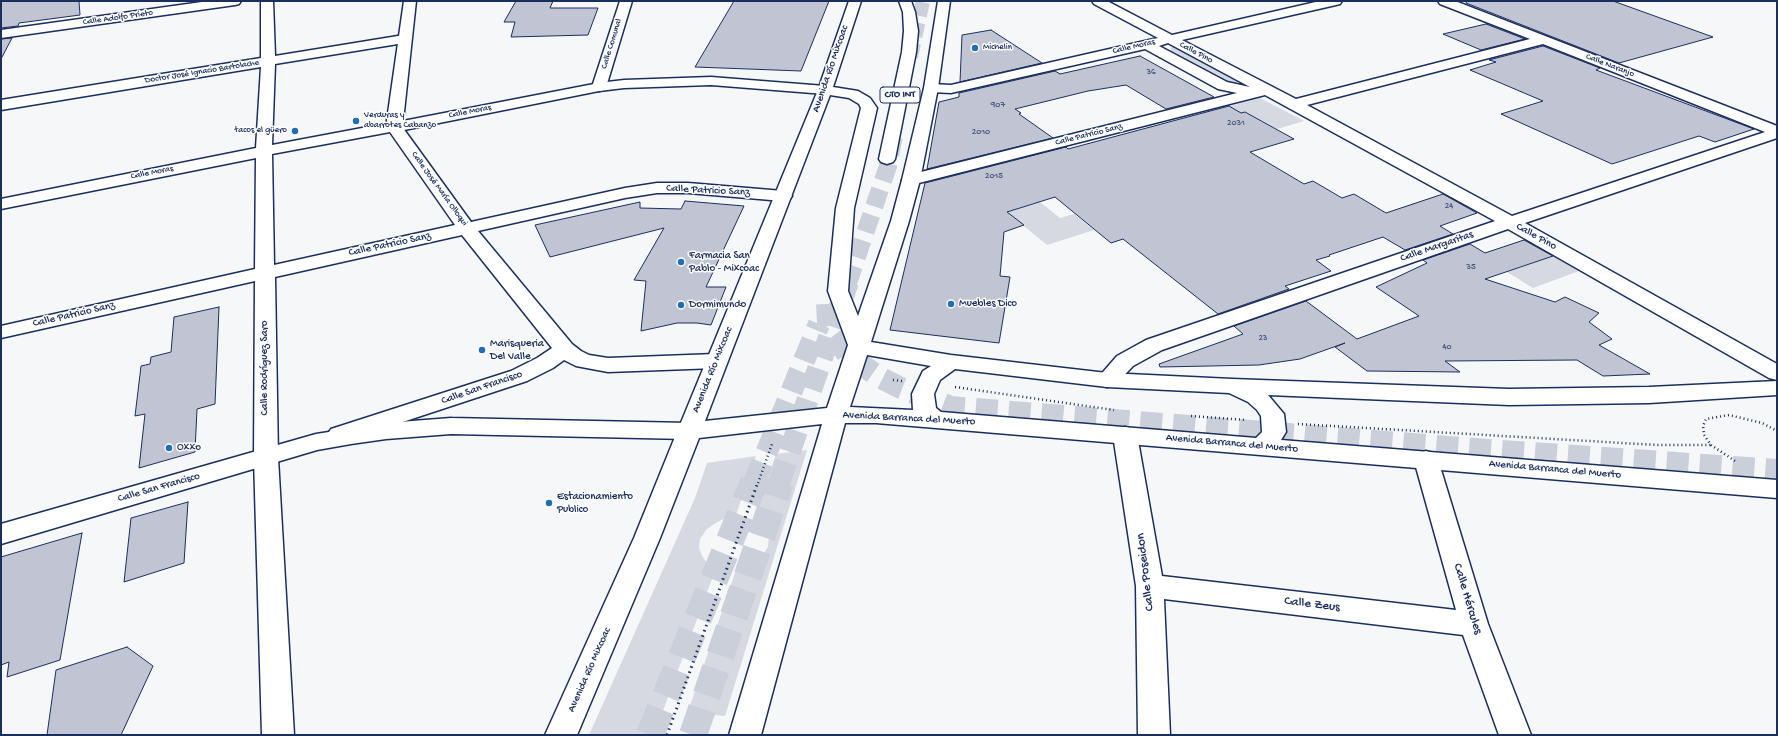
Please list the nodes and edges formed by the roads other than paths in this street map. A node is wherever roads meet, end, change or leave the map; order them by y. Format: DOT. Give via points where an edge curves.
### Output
graph roads {
  1 [pos="235,1"];
  2 [pos="267,1"];
  3 [pos="410,1"];
  4 [pos="626,1"];
  5 [pos="855,1"];
  6 [pos="905,1"];
  7 [pos="944,1"];
  8 [pos="1098,1"];
  9 [pos="1336,1"];
  10 [pos="1444,1"];
  11 [pos="1,34"];
  12 [pos="404,39"];
  13 [pos="1170,39"];
  14 [pos="1543,40"];
  15 [pos="1146,44"];
  16 [pos="268,62"];
  17 [pos="599,87"];
  18 [pos="931,88"];
  19 [pos="825,90"];
  20 [pos="1261,91"];
  21 [pos="1294,104"];
  22 [pos="1,105"];
  23 [pos="394,127"];
  24 [pos="1777,132"];
  25 [pos="264,151"];
  26 [pos="887,159"];
  27 [pos="911,180"];
  28 [pos="782,196"];
  29 [pos="1,204"];
  30 [pos="1510,222"];
  31 [pos="466,228"];
  32 [pos="264,273"];
  33 [pos="1,332"];
  34 [pos="860,347"];
  35 [pos="564,349"];
  36 [pos="716,361"];
  37 [pos="951,362"];
  38 [pos="1777,373"];
  39 [pos="1107,380"];
  40 [pos="1232,386"];
  41 [pos="1777,388"];
  42 [pos="836,415"];
  43 [pos="934,419"];
  44 [pos="1123,423"];
  45 [pos="688,431"];
  46 [pos="316,442"];
  47 [pos="1261,446"];
  48 [pos="266,458"];
  49 [pos="1426,460"];
  50 [pos="1773,489"];
  51 [pos="1,534"];
  52 [pos="1150,586"];
  53 [pos="1474,624"];
  54 [pos="278,735"];
  55 [pos="560,735"];
  56 [pos="745,735"];
  57 [pos="1154,735"];
  58 [pos="1515,735"];
  1 -- 11 [label="main road, Calle Adolfo Prieto"];
  2 -- 16 [label="main road, Calle Rodríguez Saro"];
  3 -- 12 [label="main road"];
  4 -- 17 [label="main road, Calle Comunal"];
  5 -- 19 [label="main road, Avenida Río Mixcoac"];
  6 -- 26 [label="main road, CTO INT" via="911,31 909,52"];
  7 -- 18 [label="main road, CTO INT"];
  8 -- 13 [label="main road, Calle Pino"];
  9 -- 13 [label="main road, Calle Moras"];
  10 -- 14 [label="main road, Calle Naranjo"];
  12 -- 16 [label="main road, Doctor José Ignacio Bartolache"];
  12 -- 23 [label="main road"];
  13 -- 15 [label="main road, Calle Moras"];
  13 -- 20 [label="main road, Calle Pino"];
  14 -- 21 [label="main road"];
  14 -- 24 [label="main road, Calle Naranjo"];
  15 -- 18 [label="main road, Calle Moras" via="951,89"];
  15 -- 20 [label="main road, Calle Pino" via="1223,86"];
  16 -- 22 [label="main road, Doctor José Ignacio Bartolache"];
  16 -- 25 [label="main road, Calle Rodríguez Saro"];
  17 -- 19 [label="main road, Calle Moras" via="711,81"];
  17 -- 23 [label="main road, Calle Moras"];
  18 -- 27 [label="main road, CTO INT"];
  19 -- 28 [label="main road, Avenida Río Mixcoac"];
  19 -- 34 [label="main road, Calle Moras" via="854,94 865,101 870,110 845,208 838,292"];
  20 -- 21 [label="main road, Calle Pino"];
  20 -- 27 [label="main road, Calle Patricio Sanz"];
  21 -- 30 [label="main road, Calle Pino"];
  23 -- 25 [label="main road, Calle Moras"];
  23 -- 31 [label="main road, Calle José María Olloqui"];
  24 -- 30 [label="main road, Calle Margaritas"];
  25 -- 29 [label="main road, Calle Moras"];
  25 -- 32 [label="main road, Calle Rodríguez Saro"];
  27 -- 34 [label="main road, CTO INT"];
  28 -- 31 [label="main road, Calle Patricio Sanz" via="657,188"];
  28 -- 36 [label="main road, Avenida Río Mixcoac"];
  30 -- 38 [label="main road, Calle Pino"];
  30 -- 39 [label="main road, Calle Margaritas" via="1154,345 1125,361"];
  31 -- 32 [label="main road, Calle Patricio Sanz"];
  31 -- 35 [label="main road, Calle José María Olloqui"];
  32 -- 33 [label="main road, Calle Patricio Sanz"];
  32 -- 48 [label="main road, Calle Rodríguez Saro"];
  34 -- 37 [label="main road"];
  34 -- 42 [label="main road, CTO INT"];
  35 -- 36 [label="main road" via="584,361 608,365"];
  35 -- 46 [label="main road, Calle San Francisco" via="545,363 519,376"];
  36 -- 45 [label="main road, Avenida Río Mixcoac"];
  37 -- 39 [label="main road"];
  37 -- 43 [label="main road" via="931,376 924,394 925,410"];
  39 -- 40 [label="main road"];
  40 -- 41 [label="main road" via="1508,396 1649,395"];
  40 -- 47 [label="main road" via="1256,397 1272,414 1274,432"];
  42 -- 43 [label="main road, Avenida Barranca del Muerto"];
  42 -- 45 [label="main road, Avenida Barranca del Muerto"];
  42 -- 56 [label="main road, CTO INT"];
  43 -- 44 [label="main road, Avenida Barranca del Muerto"];
  44 -- 47 [label="main road, Avenida Barranca del Muerto"];
  44 -- 52 [label="main road, Calle Poseidon"];
  45 -- 46 [label="main road, Calle San Francisco" via="451,426 386,431"];
  45 -- 55 [label="main road, Avenida Río Mixcoac" via="647,538"];
  46 -- 48 [label="main road, Calle San Francisco"];
  47 -- 49 [label="main road, Avenida Barranca del Muerto"];
  48 -- 51 [label="main road, Calle San Francisco"];
  48 -- 54 [label="main road, Calle Rodríguez Saro"];
  49 -- 50 [label="main road, Avenida Barranca del Muerto"];
  49 -- 53 [label="main road, Calle Hércules"];
  52 -- 53 [label="main road, Calle Zeus"];
  52 -- 57 [label="main road, Calle Poseidon"];
  53 -- 58 [label="main road, Calle Hércules"];
}
